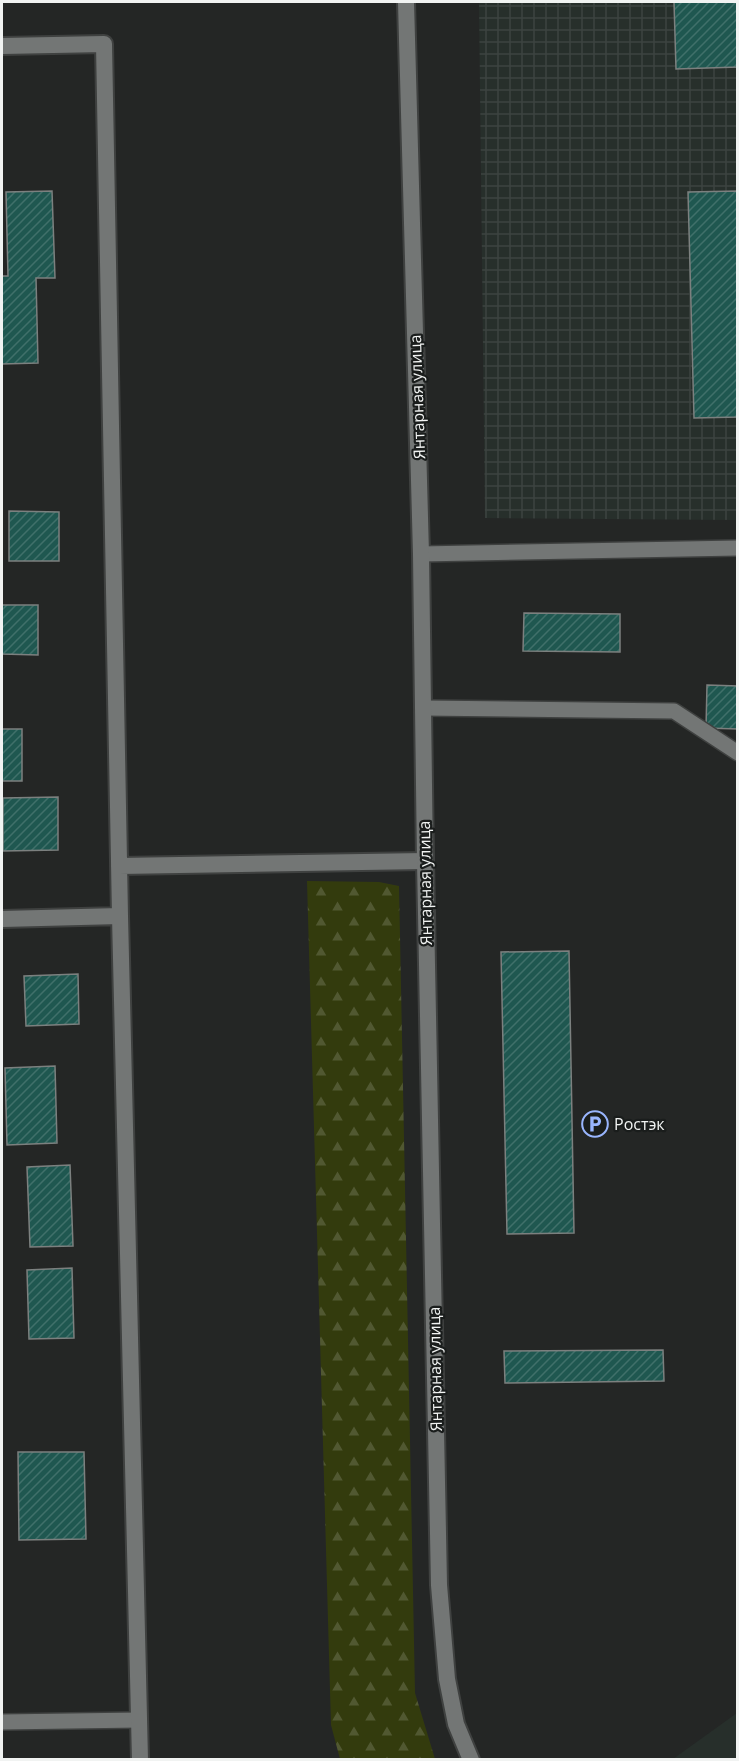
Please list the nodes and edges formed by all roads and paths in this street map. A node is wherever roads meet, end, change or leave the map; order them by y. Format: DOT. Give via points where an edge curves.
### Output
graph roads {
  1 [pos="406,2"];
  2 [pos="2,46"];
  3 [pos="738,549"];
  4 [pos="421,554"];
  5 [pos="423,708"];
  6 [pos="738,753"];
  7 [pos="425,861"];
  8 [pos="119,866"];
  9 [pos="120,916"];
  10 [pos="2,919"];
  11 [pos="139,1720"];
  12 [pos="2,1722"];
  13 [pos="140,1760"];
  14 [pos="471,1760"];
  1 -- 4 [label="street, Янтарная улица"];
  2 -- 8 [label="street" via="104,44"];
  3 -- 4 [label="lane"];
  4 -- 5 [label="street, Янтарная улица"];
  5 -- 6 [label="lane" via="674,711"];
  5 -- 7 [label="street, Янтарная улица"];
  7 -- 8 [label="street"];
  7 -- 14 [label="street, Янтарная улица" via="439,1585 449,1690 456,1724"];
  8 -- 9 [label="street"];
  9 -- 10 [label="street"];
  9 -- 11 [label="street"];
  11 -- 12 [label="lane"];
  11 -- 13 [label="street"];
}
